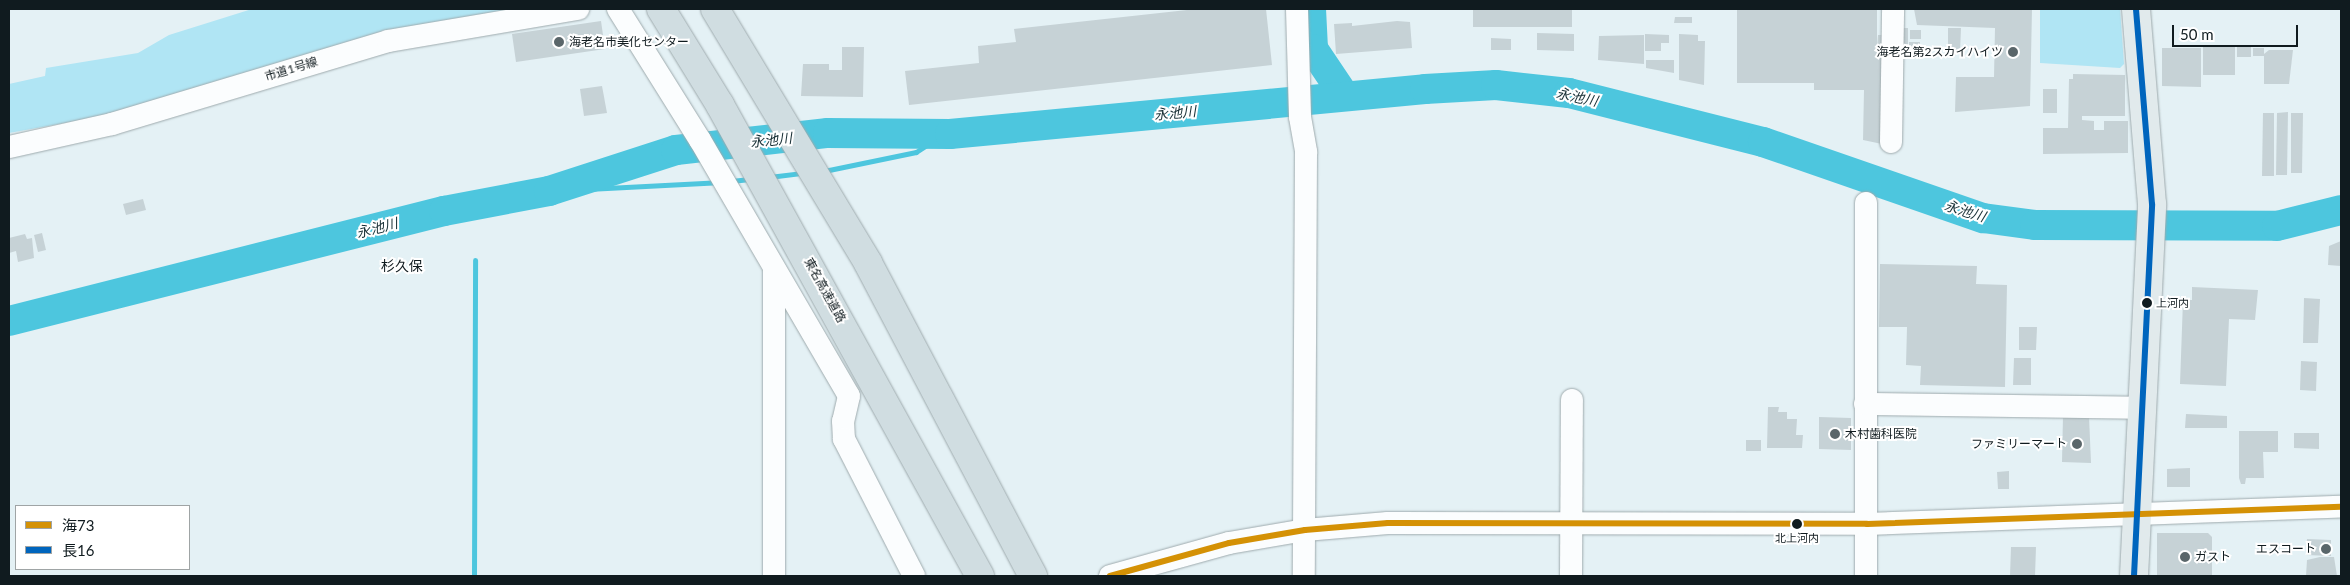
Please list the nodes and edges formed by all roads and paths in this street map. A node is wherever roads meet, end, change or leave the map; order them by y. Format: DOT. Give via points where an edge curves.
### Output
graph roads {
  1 [pos="578,9"];
  2 [pos="618,9"];
  3 [pos="660,9"];
  4 [pos="715,9"];
  5 [pos="1297,9"];
  6 [pos="1893,9"];
  7 [pos="2136,9"];
  8 [pos="1891,142"];
  9 [pos="9,147"];
  10 [pos="1866,203"];
  11 [pos="774,268"];
  12 [pos="1572,400"];
  13 [pos="1865,404"];
  14 [pos="2144,408"];
  15 [pos="2341,507"];
  16 [pos="2137,512"];
  17 [pos="1572,522"];
  18 [pos="1866,524"];
  19 [pos="1305,530"];
  20 [pos="774,576"];
  21 [pos="914,576"];
  22 [pos="980,576"];
  23 [pos="1033,576"];
  24 [pos="1110,576"];
  25 [pos="1304,576"];
  26 [pos="1571,576"];
  27 [pos="1866,576"];
  28 [pos="2134,576"];
  1 -- 9 [label="street, 市道1号線" via="388,41 112,124"];
  2 -- 11 [label="street" via="700,140"];
  3 -- 22 [label="highway, 東名高速道路" via="720,105"];
  4 -- 23 [label="highway" via="868,263"];
  5 -- 19 [label="street" via="1300,117 1306,152"];
  6 -- 8 [label="street"];
  7 -- 14 [label="main road" via="2152,204"];
  10 -- 13 [label="street"];
  11 -- 20 [label="street"];
  11 -- 21 [label="street" via="849,396 843,421 844,439"];
  12 -- 17 [label="street"];
  13 -- 14 [label="street"];
  13 -- 18 [label="street"];
  14 -- 16 [label="main road"];
  15 -- 16 [label="street"];
  16 -- 18 [label="street"];
  16 -- 28 [label="main road"];
  17 -- 18 [label="street"];
  17 -- 19 [label="street" via="1395,522"];
  17 -- 26 [label="street"];
  18 -- 27 [label="street"];
  19 -- 24 [label="street" via="1229,543"];
  19 -- 25 [label="street"];
}
